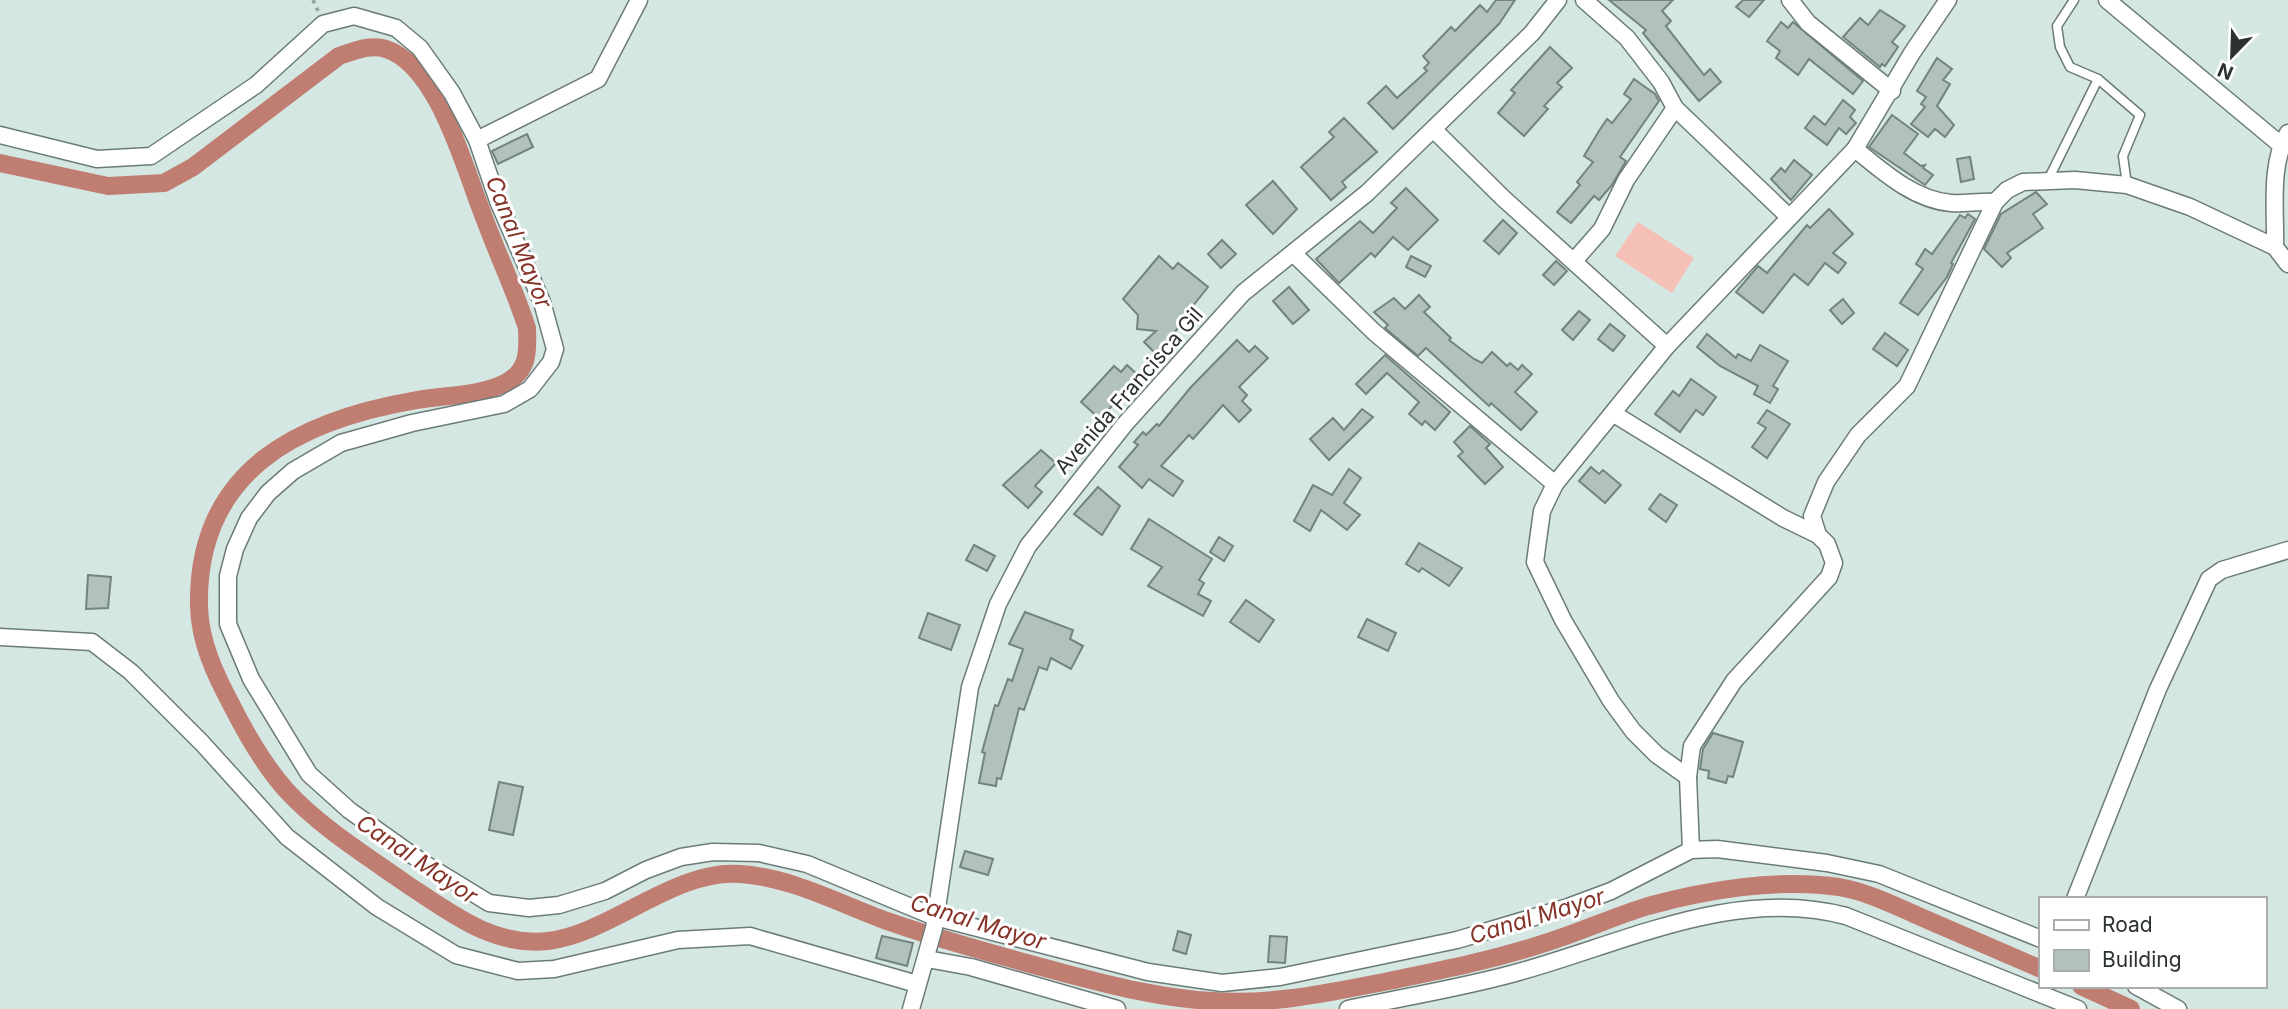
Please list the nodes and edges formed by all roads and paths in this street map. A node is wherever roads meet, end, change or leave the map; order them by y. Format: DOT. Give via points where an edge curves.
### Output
graph roads {
  1 [pos="639,0"];
  2 [pos="1558,0"];
  3 [pos="1584,0"];
  4 [pos="1790,0"];
  5 [pos="1948,0"];
  6 [pos="2074,0"];
  7 [pos="2107,0"];
  8 [pos="2098,79"];
  9 [pos="1892,91"];
  10 [pos="1675,108"];
  11 [pos="1434,130"];
  12 [pos="0,135"];
  13 [pos="2284,139"];
  14 [pos="477,140"];
  15 [pos="1855,149"];
  16 [pos="2046,183"];
  17 [pos="2127,185"];
  18 [pos="1995,202"];
  19 [pos="1789,218"];
  20 [pos="2276,247"];
  21 [pos="1293,253"];
  22 [pos="1574,261"];
  23 [pos="2288,264"];
  24 [pos="1667,346"];
  25 [pos="1614,414"];
  26 [pos="1555,484"];
  27 [pos="1818,535"];
  28 [pos="2288,550"];
  29 [pos="0,637"];
  30 [pos="1688,777"];
  31 [pos="1691,850"];
  32 [pos="2076,897"];
  33 [pos="934,923"];
  34 [pos="2039,938"];
  35 [pos="927,954"];
  36 [pos="917,984"];
  37 [pos="2140,988"];
  38 [pos="911,1009"];
  39 [pos="1117,1009"];
  40 [pos="1348,1009"];
  41 [pos="2078,1009"];
  42 [pos="2178,1009"];
  1 -- 14 [label="street" via="598,79"];
  2 -- 11 [label="street, Avenida Francisca Gil" via="1532,33"];
  3 -- 10 [label="street" via="1627,38"];
  4 -- 9 [label="street" via="1808,23"];
  5 -- 9 [label="street"];
  6 -- 8 [label="lane" via="2057,26 2060,47 2070,67"];
  7 -- 13 [label="street"];
  8 -- 16 [label="lane"];
  8 -- 17 [label="lane" via="2140,115 2123,156"];
  9 -- 15 [label="street"];
  10 -- 19 [label="street"];
  10 -- 22 [label="street" via="1626,180 1602,229"];
  11 -- 21 [label="street, Avenida Francisca Gil"];
  11 -- 22 [label="street"];
  12 -- 14 [label="street" via="97,159 151,156 256,85 323,24 354,16 396,28 420,48 452,93"];
  13 -- 20 [label="street" via="2277,172"];
  14 -- 33 [label="street" via="551,327 555,349 551,362 530,389 504,404 341,443 293,471 268,493 249,518 228,576 228,624 238,654 268,709 309,774 349,810 489,903 529,908 559,905 681,858 713,852 760,853 807,864"];
  15 -- 18 [label="street" via="1889,176 1936,200"];
  15 -- 19 [label="street"];
  16 -- 17 [label="street" via="2075,180"];
  16 -- 18 [label="street" via="2023,182"];
  17 -- 20 [label="street" via="2190,207"];
  18 -- 27 [label="street" via="1907,386 1858,435 1826,482 1812,516"];
  19 -- 24 [label="street"];
  20 -- 23 [label="street"];
  21 -- 26 [label="street" via="1383,340"];
  21 -- 33 [label="street, Avenida Francisca Gil" via="1243,293 1193,347 1028,546 998,604 970,687"];
  22 -- 24 [label="street"];
  24 -- 25 [label="street"];
  25 -- 26 [label="street"];
  25 -- 27 [label="street"];
  26 -- 30 [label="street" via="1542,511 1535,562 1611,701 1657,755"];
  27 -- 30 [label="street" via="1834,563 1829,577 1734,681 1692,746"];
  28 -- 32 [label="street" via="2222,570 2209,579 2158,690"];
  29 -- 36 [label="street" via="92,642 131,672 287,837 377,906 456,955 518,971 554,969 678,940 750,936"];
  30 -- 31 [label="street"];
  31 -- 33 [label="street" via="1611,891 1457,940 1280,977 1222,983 1148,972"];
  31 -- 34 [label="street" via="1827,863 1879,874"];
  33 -- 35 [label="street, Avenida Francisca Gil"];
  35 -- 36 [label="street, Avenida Francisca Gil"];
  35 -- 39 [label="street"];
  36 -- 38 [label="street, Avenida Francisca Gil"];
  37 -- 42 [label="street"];
  40 -- 41 [label="street" via="1512,974 1654,928 1712,915 1783,907 1813,907 1846,916"];
}
